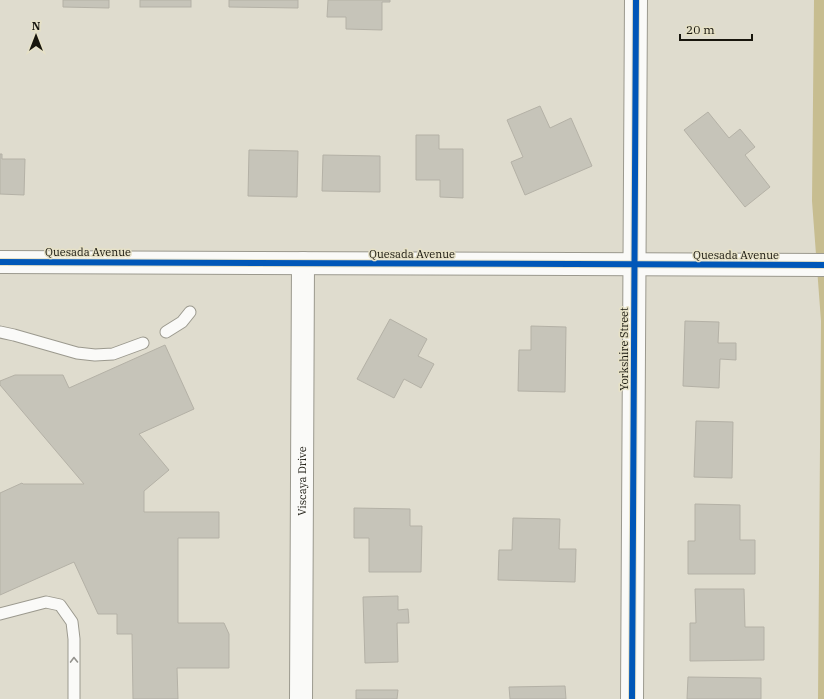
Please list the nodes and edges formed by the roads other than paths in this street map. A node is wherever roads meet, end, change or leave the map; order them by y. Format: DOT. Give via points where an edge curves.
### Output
graph roads {
  1 [pos="636,0"];
  2 [pos="0,262"];
  3 [pos="303,263"];
  4 [pos="634,265"];
  5 [pos="815,265"];
  6 [pos="190,312"];
  7 [pos="0,332"];
  8 [pos="166,332"];
  9 [pos="143,343"];
  10 [pos="0,614"];
  11 [pos="74,699"];
  12 [pos="301,699"];
  13 [pos="632,699"];
  1 -- 4 [label="street, Yorkshire Street"];
  2 -- 3 [label="street, Quesada Avenue"];
  3 -- 4 [label="street, Quesada Avenue"];
  3 -- 12 [label="street, Viscaya Drive"];
  4 -- 5 [label="street, Quesada Avenue"];
  4 -- 13 [label="street, Yorkshire Street"];
  6 -- 8 [label="lane" via="182,322"];
  7 -- 9 [label="lane" via="77,353 95,355 113,354"];
  11 -- 10 [label="lane, one-way" via="72,622 60,605 46,602"];
}
